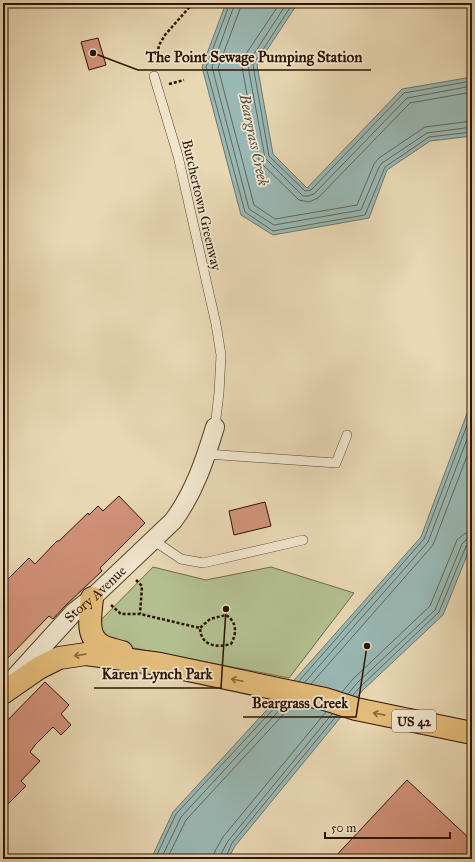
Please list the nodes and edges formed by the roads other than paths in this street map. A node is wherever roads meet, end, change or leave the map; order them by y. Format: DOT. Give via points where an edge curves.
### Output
graph roads {
  1 [pos="154,76"];
  2 [pos="215,428"];
  3 [pos="347,435"];
  4 [pos="207,454"];
  5 [pos="153,540"];
  6 [pos="303,540"];
  7 [pos="102,601"];
  8 [pos="160,664"];
  9 [pos="3,692"];
  10 [pos="472,733"];
  1 -- 2 [label="lane, Butchertown Greenway" via="178,156 222,355"];
  2 -- 4 [label="street, Story Avenue"];
  3 -- 4 [label="lane" via="336,463"];
  4 -- 5 [label="street, Story Avenue" via="181,510"];
  5 -- 6 [label="lane" via="181,560 203,563"];
  5 -- 7 [label="street, Story Avenue"];
  7 -- 8 [label="main road" via="90,622 94,639 113,650"];
  7 -- 9 [label="street, Story Avenue" via="74,612"];
  8 -- 9 [label="main road, US 42, one-way" via="86,654 59,658"];
  10 -- 8 [label="main road, US 42, one-way"];
}
